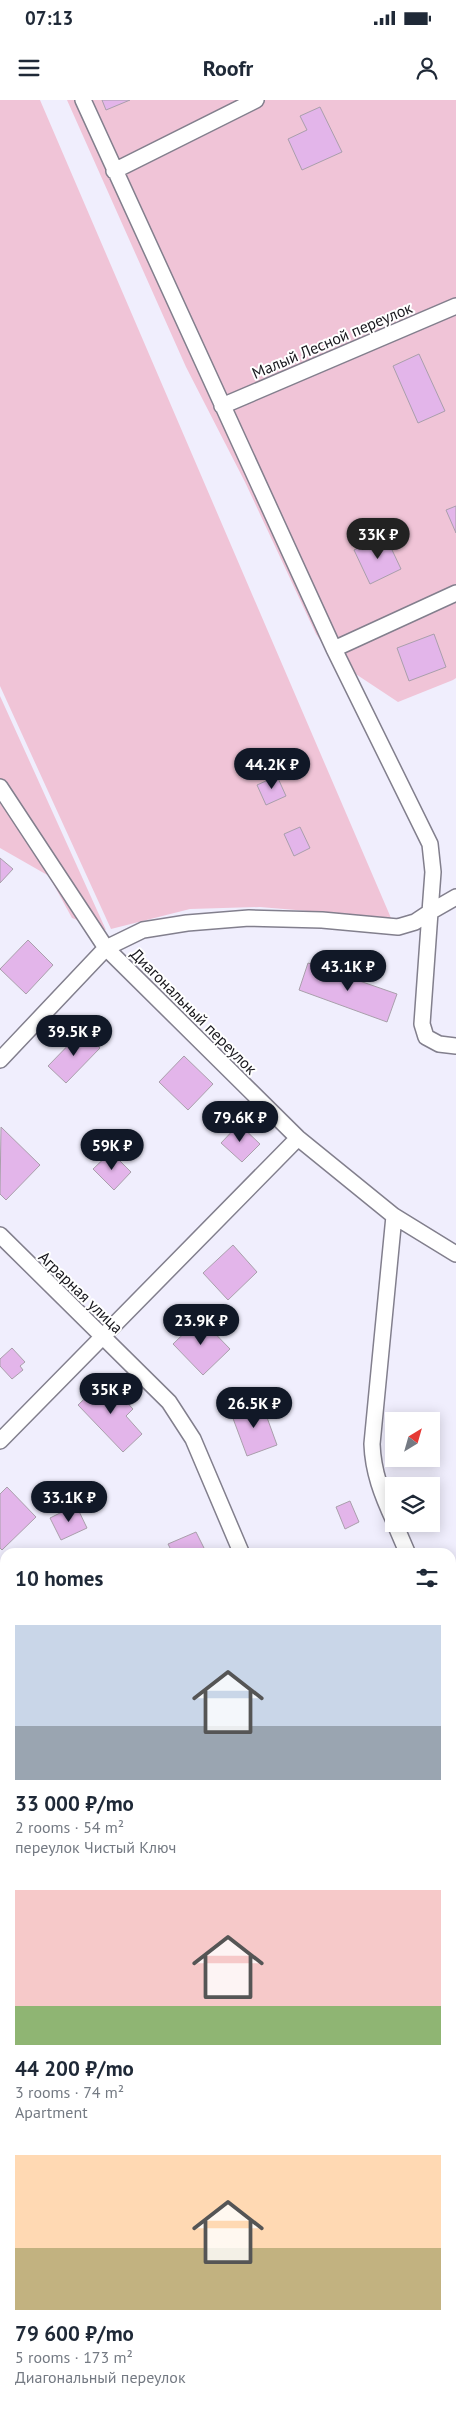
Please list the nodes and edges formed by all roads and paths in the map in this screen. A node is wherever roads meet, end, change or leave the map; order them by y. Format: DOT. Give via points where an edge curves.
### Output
graph roads {
  1 [pos="83,100"];
  2 [pos="256,100"];
  3 [pos="114,171"];
  4 [pos="456,306"];
  5 [pos="222,406"];
  6 [pos="456,593"];
  7 [pos="334,649"];
  8 [pos="0,787"];
  9 [pos="456,897"];
  10 [pos="430,912"];
  11 [pos="106,948"];
  12 [pos="456,1046"];
  13 [pos="0,1060"];
  14 [pos="298,1138"];
  15 [pos="394,1216"];
  16 [pos="0,1235"];
  17 [pos="456,1254"];
  18 [pos="101,1336"];
  19 [pos="0,1441"];
  20 [pos="385,1500"];
  21 [pos="398,1532"];
  22 [pos="239,1548"];
  23 [pos="405,1548"];
  1 -- 3 [label="street"];
  2 -- 3 [label="street"];
  3 -- 5 [label="street"];
  4 -- 5 [label="street, Малый Лесной переулок"];
  5 -- 7 [label="street"];
  6 -- 7 [label="street"];
  7 -- 10 [label="street" via="430,844 433,872"];
  8 -- 11 [label="street, Диагональный переулок"];
  9 -- 10 [label="street"];
  10 -- 11 [label="street" via="414,922 398,926 258,918 187,923 143,930"];
  10 -- 12 [label="street" via="422,1024 426,1037 439,1044"];
  11 -- 13 [label="street"];
  11 -- 14 [label="street, Диагональный переулок"];
  14 -- 15 [label="street, Диагональный переулок"];
  14 -- 18 [label="street"];
  15 -- 17 [label="street, Диагональный переулок"];
  15 -- 20 [label="street" via="372,1444 373,1466"];
  16 -- 18 [label="street, Аграрная улица"];
  18 -- 19 [label="street"];
  18 -- 22 [label="street, Аграрная улица" via="169,1402 193,1438"];
  21 -- 23 [label="street"];
}
